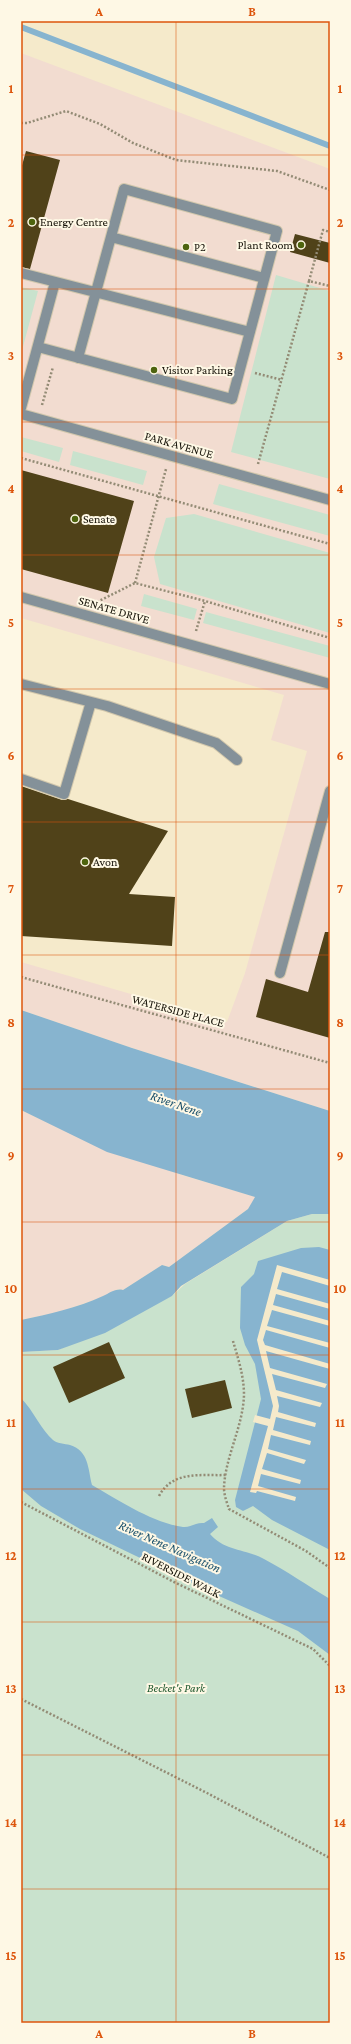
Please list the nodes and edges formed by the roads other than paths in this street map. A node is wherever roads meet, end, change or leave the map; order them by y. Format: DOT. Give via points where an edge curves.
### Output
graph roads {
  1 [pos="111,237"];
  2 [pos="21,273"];
  3 [pos="264,278"];
  4 [pos="54,282"];
  5 [pos="96,292"];
  6 [pos="250,332"];
  7 [pos="38,347"];
  8 [pos="78,358"];
  9 [pos="21,408"];
  10 [pos="21,414"];
  11 [pos="330,500"];
  12 [pos="21,597"];
  13 [pos="21,684"];
  14 [pos="330,684"];
  15 [pos="91,702"];
  16 [pos="237,760"];
  17 [pos="21,779"];
  18 [pos="330,791"];
  19 [pos="280,973"];
  1 -- 3 [label="lane"];
  1 -- 3 [label="lane" via="124,190 139,194 277,231"];
  1 -- 5 [label="lane"];
  2 -- 4 [label="lane"];
  3 -- 6 [label="lane"];
  4 -- 5 [label="lane"];
  4 -- 7 [label="lane"];
  5 -- 6 [label="lane"];
  5 -- 8 [label="lane"];
  6 -- 8 [label="lane" via="232,399"];
  7 -- 8 [label="lane"];
  7 -- 9 [label="lane"];
  10 -- 11 [label="lane, PARK AVENUE"];
  12 -- 14 [label="lane, SENATE DRIVE"];
  13 -- 15 [label="lane"];
  15 -- 16 [label="lane" via="216,743"];
  15 -- 17 [label="lane" via="64,794"];
  18 -- 19 [label="lane"];
}
